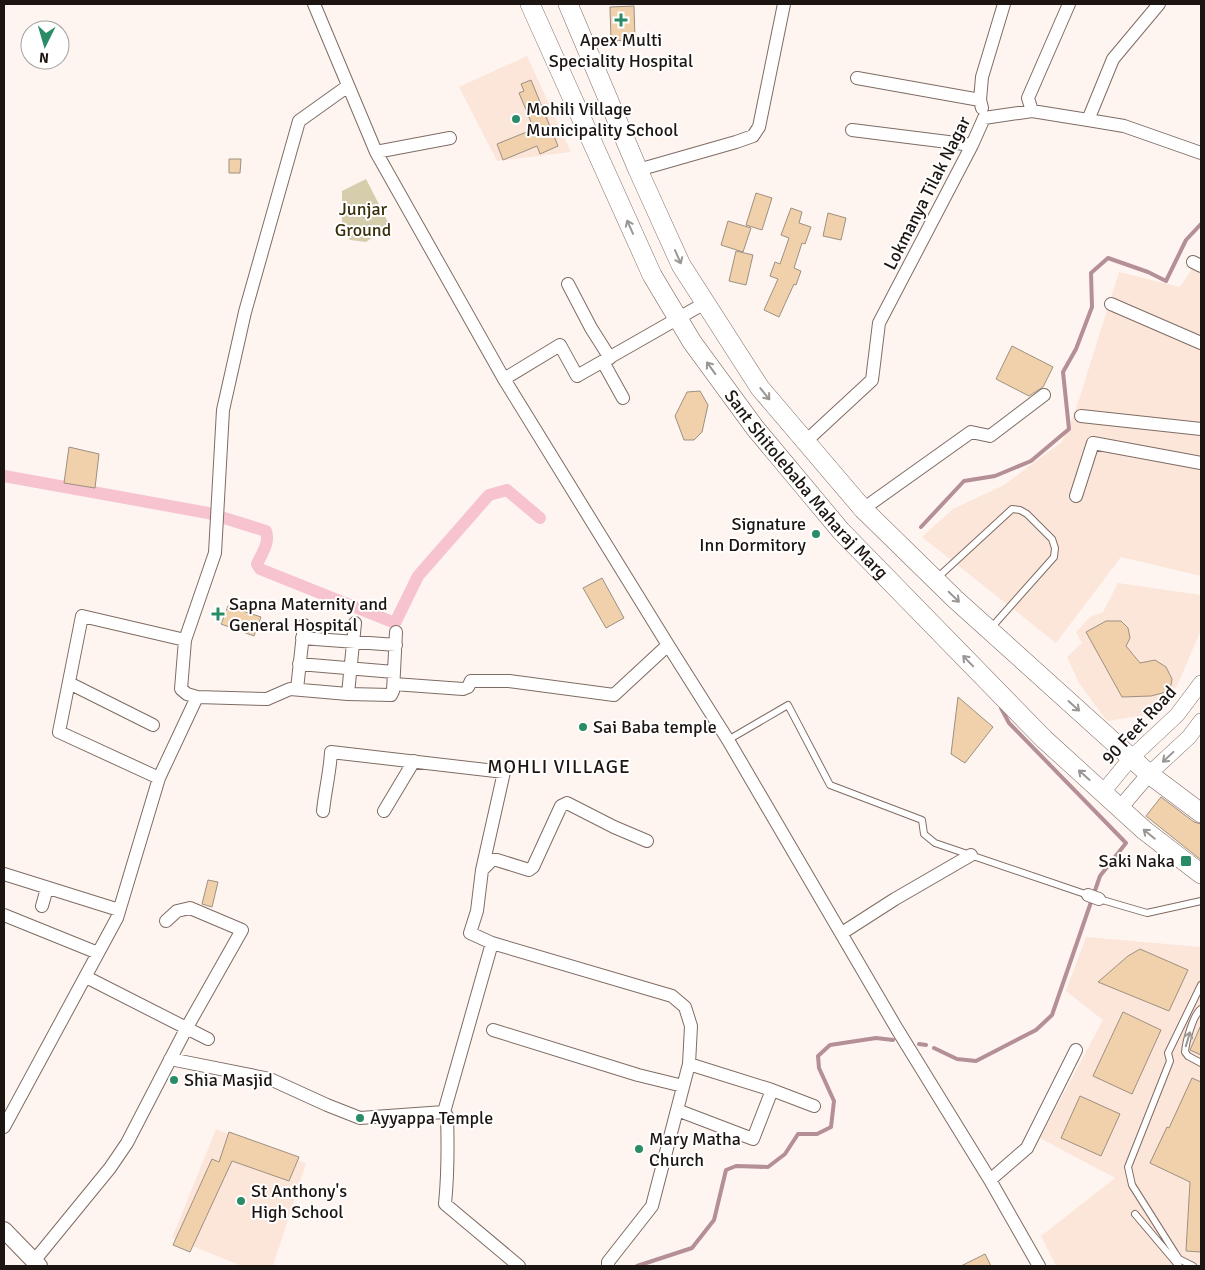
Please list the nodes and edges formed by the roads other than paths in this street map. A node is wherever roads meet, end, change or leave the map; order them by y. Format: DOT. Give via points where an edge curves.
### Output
graph roads {
  1 [pos="314,4"];
  2 [pos="530,4"];
  3 [pos="568,4"];
  4 [pos="781,4"];
  5 [pos="1002,4"];
  6 [pos="1069,4"];
  7 [pos="1159,4"];
  8 [pos="857,78"];
  9 [pos="348,86"];
  10 [pos="980,100"];
  11 [pos="1032,111"];
  12 [pos="984,118"];
  13 [pos="1088,120"];
  14 [pos="852,130"];
  15 [pos="450,138"];
  16 [pos="972,145"];
  17 [pos="376,152"];
  18 [pos="1201,153"];
  19 [pos="638,170"];
  20 [pos="568,284"];
  21 [pos="706,303"];
  22 [pos="1111,304"];
  23 [pos="678,319"];
  24 [pos="1201,343"];
  25 [pos="606,360"];
  26 [pos="504,378"];
  27 [pos="1044,395"];
  28 [pos="622,398"];
  29 [pos="1081,416"];
  30 [pos="1201,430"];
  31 [pos="805,442"];
  32 [pos="1201,463"];
  33 [pos="1076,496"];
  34 [pos="863,508"];
  35 [pos="892,538"];
  36 [pos="871,562"];
  37 [pos="936,580"];
  38 [pos="355,623"];
  39 [pos="304,625"];
  40 [pos="990,630"];
  41 [pos="302,638"];
  42 [pos="185,640"];
  43 [pos="354,643"];
  44 [pos="668,645"];
  45 [pos="300,664"];
  46 [pos="351,668"];
  47 [pos="394,678"];
  48 [pos="69,683"];
  49 [pos="1201,683"];
  50 [pos="297,689"];
  51 [pos="348,694"];
  52 [pos="197,697"];
  53 [pos="1201,721"];
  54 [pos="153,725"];
  55 [pos="728,740"];
  56 [pos="1131,758"];
  57 [pos="414,761"];
  58 [pos="1149,774"];
  59 [pos="159,778"];
  60 [pos="1103,792"];
  61 [pos="1120,808"];
  62 [pos="384,810"];
  63 [pos="323,812"];
  64 [pos="1201,813"];
  65 [pos="647,841"];
  66 [pos="970,855"];
  67 [pos="482,870"];
  68 [pos="4,874"];
  69 [pos="1201,874"];
  70 [pos="47,888"];
  71 [pos="116,893"];
  72 [pos="1201,900"];
  73 [pos="42,906"];
  74 [pos="115,909"];
  75 [pos="4,915"];
  76 [pos="166,922"];
  77 [pos="104,932"];
  78 [pos="842,933"];
  79 [pos="492,943"];
  80 [pos="98,954"];
  81 [pos="86,977"];
  82 [pos="1201,985"];
  83 [pos="1201,1009"];
  84 [pos="186,1029"];
  85 [pos="493,1030"];
  86 [pos="208,1039"];
  87 [pos="1076,1050"];
  88 [pos="170,1059"];
  89 [pos="1201,1063"];
  90 [pos="689,1064"];
  91 [pos="683,1086"];
  92 [pos="772,1090"];
  93 [pos="814,1106"];
  94 [pos="677,1110"];
  95 [pos="444,1112"];
  96 [pos="4,1127"];
  97 [pos="990,1180"];
  98 [pos="1135,1214"];
  99 [pos="4,1230"];
  100 [pos="36,1264"];
  101 [pos="519,1266"];
  102 [pos="608,1266"];
  103 [pos="1039,1266"];
  104 [pos="1179,1266"];
  105 [pos="1193,1266"];
  1 -- 9 [label="street"];
  23 -- 2 [label="main road, Sant Shitolebaba Maharaj Marg, one-way" via="652,275"];
  3 -- 19 [label="main road, Sant Shitolebaba Maharaj Marg"];
  4 -- 19 [label="street" via="759,127 753,136"];
  5 -- 10 [label="street" via="982,77"];
  6 -- 11 [label="street" via="1028,98"];
  7 -- 13 [label="street" via="1113,59"];
  8 -- 10 [label="street"];
  9 -- 17 [label="street"];
  9 -- 42 [label="street" via="299,121 245,312 223,410 215,553"];
  10 -- 12 [label="street"];
  11 -- 12 [label="street, Lokmanya Tilak Nagar"];
  11 -- 13 [label="street, Lokmanya Tilak Nagar"];
  12 -- 16 [label="street, Lokmanya Tilak Nagar"];
  13 -- 18 [label="street, Lokmanya Tilak Nagar" via="1124,126"];
  14 -- 16 [label="street"];
  15 -- 17 [label="street"];
  16 -- 31 [label="street, Lokmanya Tilak Nagar" via="879,323 872,380"];
  17 -- 26 [label="street"];
  19 -- 21 [label="main road, Sant Shitolebaba Maharaj Marg, one-way" via="681,265"];
  20 -- 25 [label="street"];
  21 -- 23 [label="street"];
  21 -- 31 [label="main road, Sant Shitolebaba Maharaj Marg, one-way" via="760,388"];
  22 -- 24 [label="street"];
  23 -- 25 [label="street"];
  36 -- 23 [label="main road, Sant Shitolebaba Maharaj Marg, one-way" via="755,428"];
  25 -- 26 [label="street" via="577,376 560,346"];
  25 -- 28 [label="street"];
  26 -- 44 [label="street"];
  27 -- 34 [label="street" via="990,436 971,432"];
  29 -- 30 [label="street"];
  31 -- 34 [label="main road, Sant Shitolebaba Maharaj Marg"];
  32 -- 33 [label="street" via="1093,443"];
  34 -- 35 [label="main road, Sant Shitolebaba Maharaj Marg"];
  35 -- 36 [label="main road"];
  35 -- 37 [label="main road, Sant Shitolebaba Maharaj Marg"];
  60 -- 36 [label="main road, Sant Shitolebaba Maharaj Marg, one-way" via="1044,739"];
  37 -- 40 [label="main road, Sant Shitolebaba Maharaj Marg, one-way"];
  37 -- 40 [label="lane" via="1012,509 1027,514 1052,538 1054,557"];
  38 -- 43 [label="street"];
  39 -- 41 [label="street"];
  40 -- 56 [label="main road, Sant Shitolebaba Maharaj Marg, one-way"];
  41 -- 43 [label="street"];
  41 -- 45 [label="street"];
  42 -- 48 [label="street" via="82,616"];
  42 -- 52 [label="street" via="181,689"];
  43 -- 46 [label="street"];
  43 -- 47 [label="street" via="396,639"];
  44 -- 47 [label="street" via="614,695 508,681 471,681 463,689"];
  44 -- 55 [label="street"];
  45 -- 46 [label="street"];
  45 -- 50 [label="street"];
  46 -- 47 [label="street"];
  46 -- 51 [label="street"];
  47 -- 51 [label="street" via="391,695"];
  48 -- 54 [label="street"];
  48 -- 59 [label="street" via="59,732"];
  49 -- 56 [label="street, 90 Feet Road" via="1177,715"];
  50 -- 51 [label="street"];
  50 -- 52 [label="street" via="267,699"];
  52 -- 59 [label="street"];
  53 -- 58 [label="street, one-way" via="1189,737"];
  55 -- 66 [label="lane" via="788,705 830,786 922,820 924,834 935,843"];
  55 -- 78 [label="street"];
  56 -- 58 [label="main road, Sant Shitolebaba Maharaj Marg"];
  56 -- 60 [label="street, 90 Feet Road"];
  57 -- 62 [label="street"];
  57 -- 63 [label="street" via="331,752"];
  57 -- 67 [label="street" via="504,772"];
  58 -- 61 [label="street"];
  58 -- 64 [label="main road, Sant Shitolebaba Maharaj Marg"];
  59 -- 74 [label="street"];
  60 -- 61 [label="main road, Sant Shitolebaba Maharaj Marg"];
  69 -- 61 [label="main road, Sant Shitolebaba Maharaj Marg, one-way"];
  65 -- 67 [label="street" via="567,803 561,806 533,867 529,870 492,860"];
  66 -- 72 [label="lane" via="1147,913"];
  66 -- 78 [label="street"];
  67 -- 79 [label="street" via="477,911 470,933"];
  68 -- 70 [label="street"];
  70 -- 73 [label="street"];
  70 -- 74 [label="street"];
  71 -- 74 [label="street"];
  74 -- 77 [label="street"];
  74 -- 80 [label="street"];
  75 -- 80 [label="street"];
  76 -- 84 [label="street" via="177,911 190,908 242,930"];
  78 -- 97 [label="street"];
  79 -- 90 [label="street" via="672,996 685,1007 691,1026"];
  79 -- 95 [label="street"];
  80 -- 81 [label="street"];
  81 -- 84 [label="street"];
  81 -- 96 [label="street"];
  82 -- 105 [label="lane" via="1168,1054 1170,1061 1128,1168 1132,1185 1175,1253"];
  89 -- 83 [label="lane, one-way" via="1185,1052"];
  84 -- 86 [label="street"];
  84 -- 88 [label="street"];
  85 -- 91 [label="street"];
  87 -- 97 [label="street" via="1027,1148"];
  88 -- 95 [label="street" via="270,1079 360,1118"];
  88 -- 100 [label="street" via="127,1143"];
  90 -- 91 [label="street"];
  90 -- 92 [label="street"];
  91 -- 94 [label="street"];
  92 -- 93 [label="street"];
  92 -- 94 [label="street" via="753,1139"];
  94 -- 102 [label="street" via="652,1206"];
  95 -- 101 [label="street" via="448,1135 444,1204"];
  97 -- 103 [label="street"];
  98 -- 104 [label="lane"];
  99 -- 100 [label="main road"];
}
